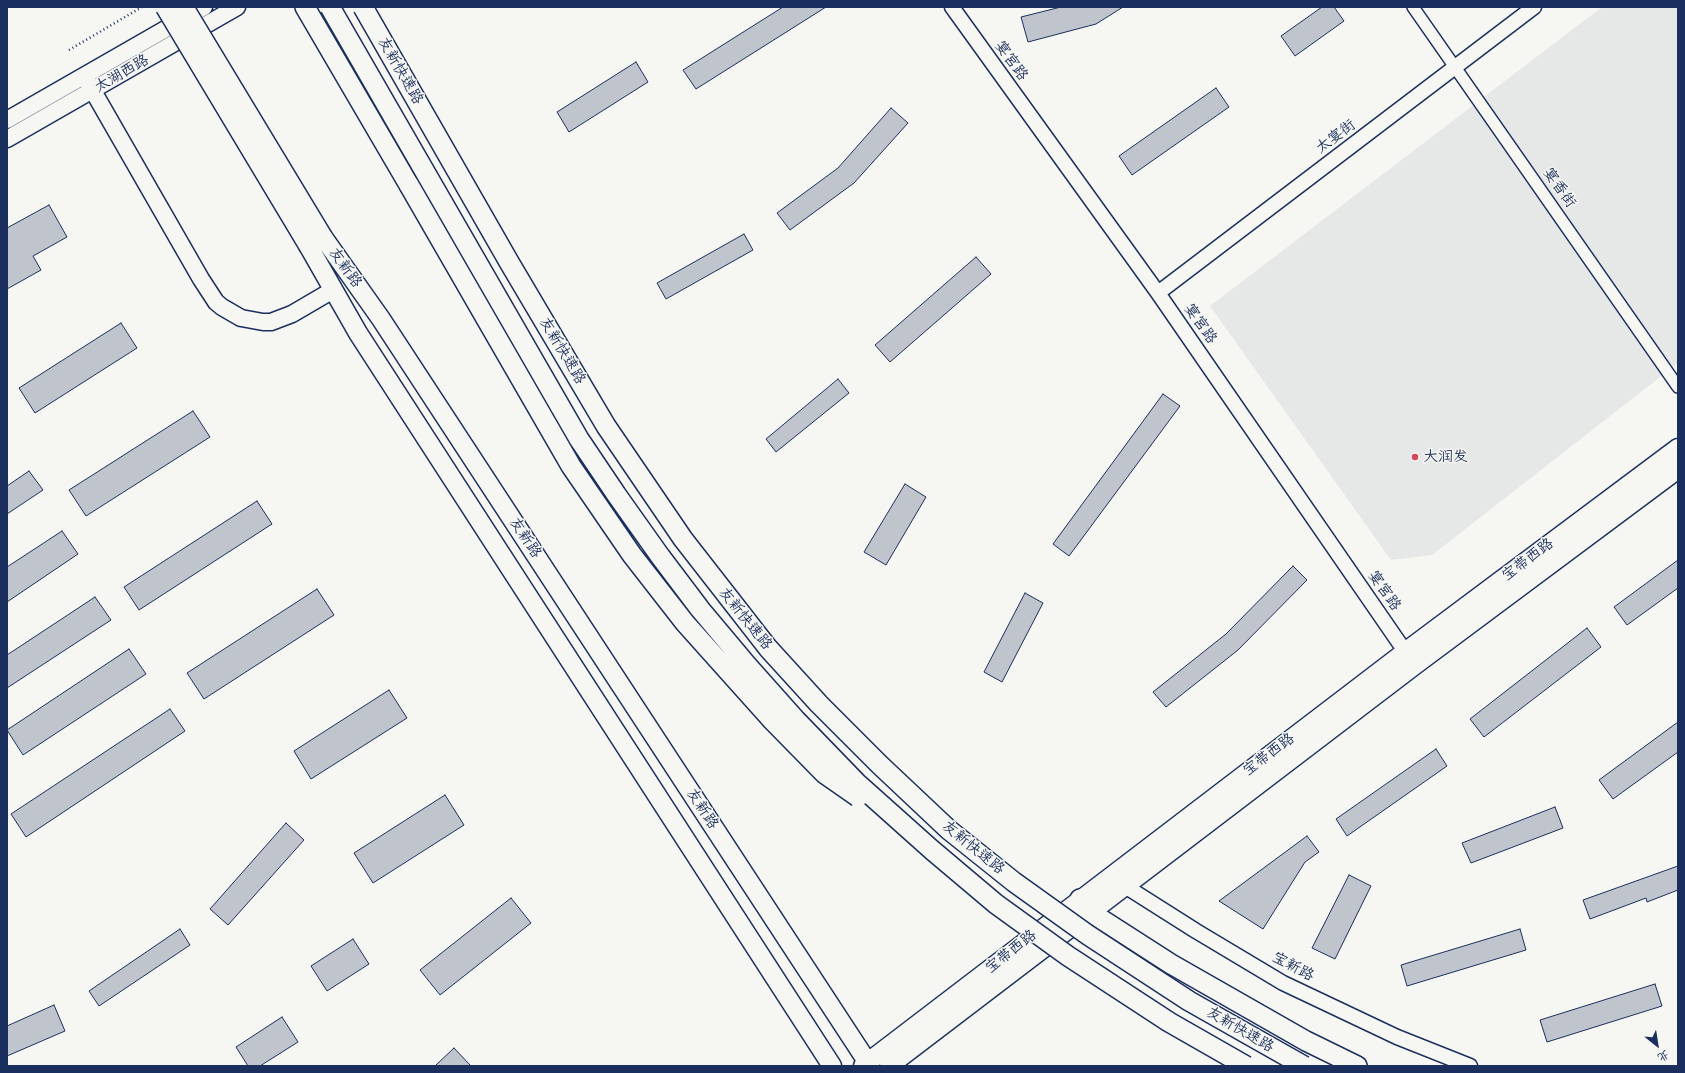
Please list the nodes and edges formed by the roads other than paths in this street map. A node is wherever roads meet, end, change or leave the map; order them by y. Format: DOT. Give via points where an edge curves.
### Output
graph roads {
  1 [pos="165,7"];
  2 [pos="184,7"];
  3 [pos="204,7"];
  4 [pos="237,7"];
  5 [pos="305,7"];
  6 [pos="330,7"];
  7 [pos="363,7"];
  8 [pos="952,7"];
  9 [pos="1413,7"];
  10 [pos="1534,7"];
  11 [pos="1456,67"];
  12 [pos="84,77"];
  13 [pos="93,91"];
  14 [pos="7,120"];
  15 [pos="7,139"];
  16 [pos="316,242"];
  17 [pos="333,290"];
  18 [pos="1158,293"];
  19 [pos="1678,387"];
  20 [pos="1678,448"];
  21 [pos="1678,469"];
  22 [pos="1410,659"];
  23 [pos="932,850"];
  24 [pos="1120,879"];
  25 [pos="1085,906"];
  26 [pos="867,1065"];
  27 [pos="832,1066"];
  28 [pos="889,1066"];
  29 [pos="1246,1066"];
  30 [pos="1304,1066"];
  31 [pos="1357,1066"];
  32 [pos="1470,1066"];
  1 -- 16 [label="main road, 友新路, bridge"];
  2 -- 16 [label="main road, 友新路, bridge"];
  3 -- 12 [label="main road, 太湖西路"];
  4 -- 13 [label="main road, 太湖西路"];
  5 -- 23 [label="highway, bridge" via="571,466 659,591 722,665 825,774"];
  6 -- 23 [label="highway, 友新快速路, bridge" via="579,439 660,556 700,609 796,720 857,783"];
  7 -- 30 [label="highway, 友新快速路, bridge" via="606,426 683,539 768,648 880,765 950,830 1014,882 1088,935 1189,1001"];
  8 -- 18 [label="street, 宴宫路"];
  9 -- 11 [label="street, 宴香街"];
  10 -- 11 [label="street, 太宴街"];
  11 -- 18 [label="street, 太宴街"];
  11 -- 19 [label="street, 宴香街"];
  12 -- 13 [label="main road"];
  12 -- 14 [label="main road, 太湖西路"];
  13 -- 15 [label="main road, 太湖西路"];
  13 -- 17 [label="main road" via="201,279 222,307 241,318 271,322 292,314"];
  16 -- 17 [label="main road, 友新路"];
  16 -- 26 [label="main road, 友新路" via="381,319"];
  17 -- 27 [label="main road, 友新路" via="358,334"];
  18 -- 22 [label="street, 宴宫路"];
  20 -- 22 [label="main road, 宝带西路"];
  21 -- 22 [label="main road, 宝带西路"];
  22 -- 24 [label="main road, 宝带西路"];
  23 -- 29 [label="highway, 友新快速路, bridge" via="996,904 1068,956 1169,1022"];
  24 -- 25 [label="main road, 宝带西路"];
  24 -- 32 [label="street, 宝新路" via="1196,931 1283,983 1397,1037"];
  25 -- 26 [label="main road, 宝带西路"];
  25 -- 28 [label="main road, 宝带西路"];
  25 -- 31 [label="highway" via="1171,964 1306,1041"];
}
